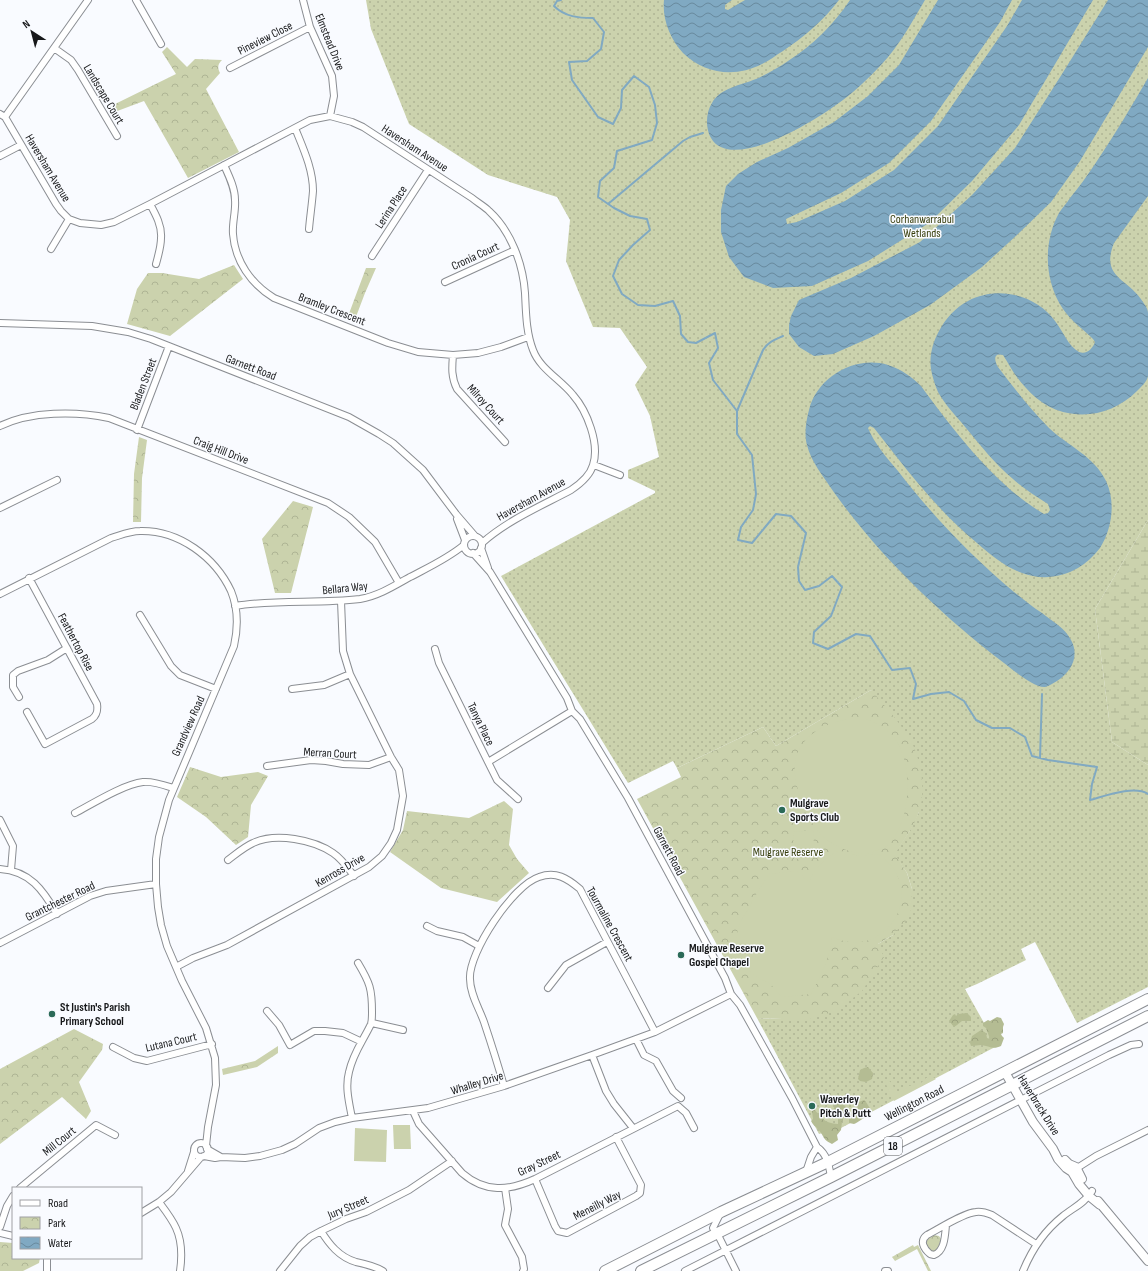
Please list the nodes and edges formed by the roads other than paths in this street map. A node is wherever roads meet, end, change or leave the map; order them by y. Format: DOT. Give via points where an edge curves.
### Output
graph roads {
  1 [pos="88,0"];
  2 [pos="136,0"];
  3 [pos="303,0"];
  4 [pos="310,27"];
  5 [pos="161,44"];
  6 [pos="54,48"];
  7 [pos="230,68"];
  8 [pos="2,115"];
  9 [pos="330,116"];
  10 [pos="295,128"];
  11 [pos="117,136"];
  12 [pos="21,145"];
  13 [pos="0,156"];
  14 [pos="224,165"];
  15 [pos="428,170"];
  16 [pos="150,204"];
  17 [pos="70,219"];
  18 [pos="309,229"];
  19 [pos="51,250"];
  20 [pos="515,250"];
  21 [pos="372,256"];
  22 [pos="156,264"];
  23 [pos="445,282"];
  24 [pos="0,323"];
  25 [pos="528,337"];
  26 [pos="170,346"];
  27 [pos="453,355"];
  28 [pos="0,426"];
  29 [pos="137,430"];
  30 [pos="505,442"];
  31 [pos="594,465"];
  32 [pos="620,475"];
  33 [pos="57,480"];
  34 [pos="0,508"];
  35 [pos="456,514"];
  36 [pos="495,532"];
  37 [pos="476,536"];
  38 [pos="465,542"];
  39 [pos="482,546"];
  40 [pos="471,553"];
  41 [pos="452,556"];
  42 [pos="490,572"];
  43 [pos="29,578"];
  44 [pos="399,583"];
  45 [pos="0,594"];
  46 [pos="341,601"];
  47 [pos="235,609"];
  48 [pos="140,615"];
  49 [pos="67,648"];
  50 [pos="435,649"];
  51 [pos="350,674"];
  52 [pos="216,689"];
  53 [pos="292,689"];
  54 [pos="19,697"];
  55 [pos="572,711"];
  56 [pos="27,712"];
  57 [pos="391,757"];
  58 [pos="488,762"];
  59 [pos="267,766"];
  60 [pos="173,788"];
  61 [pos="518,799"];
  62 [pos="75,813"];
  63 [pos="0,820"];
  64 [pos="228,860"];
  65 [pos="0,869"];
  66 [pos="11,870"];
  67 [pos="354,876"];
  68 [pos="156,884"];
  69 [pos="57,914"];
  70 [pos="427,926"];
  71 [pos="607,942"];
  72 [pos="0,943"];
  73 [pos="479,946"];
  74 [pos="358,963"];
  75 [pos="174,965"];
  76 [pos="548,988"];
  77 [pos="731,994"];
  78 [pos="1148,999"];
  79 [pos="267,1011"];
  80 [pos="1148,1016"];
  81 [pos="372,1023"];
  82 [pos="403,1030"];
  83 [pos="654,1032"];
  84 [pos="636,1039"];
  85 [pos="360,1041"];
  86 [pos="212,1044"];
  87 [pos="1139,1044"];
  88 [pos="113,1046"];
  89 [pos="592,1055"];
  90 [pos="1005,1072"];
  91 [pos="1012,1085"];
  92 [pos="504,1086"];
  93 [pos="681,1098"];
  94 [pos="1021,1100"];
  95 [pos="416,1110"];
  96 [pos="352,1118"];
  97 [pos="208,1127"];
  98 [pos="633,1128"];
  99 [pos="694,1128"];
  100 [pos="1148,1130"];
  101 [pos="115,1135"];
  102 [pos="616,1137"];
  103 [pos="198,1143"];
  104 [pos="817,1147"];
  105 [pos="207,1148"];
  106 [pos="194,1152"];
  107 [pos="203,1156"];
  108 [pos="221,1157"];
  109 [pos="450,1160"];
  110 [pos="828,1162"];
  111 [pos="1075,1169"];
  112 [pos="188,1172"];
  113 [pos="806,1172"];
  114 [pos="831,1177"];
  115 [pos="535,1179"];
  116 [pos="21,1187"];
  117 [pos="505,1188"];
  118 [pos="766,1191"];
  119 [pos="1089,1193"];
  120 [pos="12,1198"];
  121 [pos="159,1202"];
  122 [pos="773,1206"];
  123 [pos="142,1212"];
  124 [pos="721,1212"];
  125 [pos="946,1225"];
  126 [pos="0,1227"];
  127 [pos="320,1230"];
  128 [pos="0,1233"];
  129 [pos="716,1233"];
  130 [pos="12,1236"];
  131 [pos="1036,1244"];
  132 [pos="726,1250"];
  133 [pos="47,1259"];
  134 [pos="1148,1261"];
  135 [pos="1025,1270"];
  136 [pos="47,1271"];
  137 [pos="180,1271"];
  138 [pos="280,1271"];
  139 [pos="383,1271"];
  140 [pos="523,1271"];
  141 [pos="605,1271"];
  142 [pos="641,1271"];
  143 [pos="685,1271"];
  144 [pos="736,1271"];
  145 [pos="885,1271"];
  146 [pos="888,1271"];
  1 -- 6 [label="street"];
  2 -- 5 [label="street"];
  3 -- 4 [label="street, Elmstead Drive"];
  4 -- 7 [label="street, Pineview Close"];
  4 -- 9 [label="street, Elmstead Drive" via="332,76 334,96"];
  6 -- 8 [label="street"];
  6 -- 11 [label="street, Landscape Court" via="71,60"];
  8 -- 12 [label="street, Haversham Avenue"];
  9 -- 10 [label="street, Haversham Avenue" via="310,120"];
  9 -- 15 [label="street, Haversham Avenue" via="363,127"];
  10 -- 14 [label="street, Haversham Avenue"];
  10 -- 18 [label="street" via="307,160 313,191"];
  12 -- 13 [label="street"];
  12 -- 17 [label="street, Haversham Avenue" via="56,204"];
  14 -- 16 [label="street, Haversham Avenue"];
  14 -- 27 [label="street, Bramley Crescent" via="234,189 233,233 238,256 248,276 264,292 403,348"];
  15 -- 20 [label="street, Haversham Avenue" via="489,211 505,230"];
  15 -- 21 [label="street, Lerina Place"];
  16 -- 17 [label="street, Haversham Avenue" via="114,222 101,225 80,223"];
  16 -- 22 [label="street" via="160,226 162,238"];
  17 -- 19 [label="street"];
  20 -- 23 [label="street, Cronia Court"];
  20 -- 25 [label="street, Haversham Avenue" via="525,290"];
  24 -- 26 [label="street, Garnett Road" via="92,326 113,329"];
  25 -- 27 [label="street, Bramley Crescent" via="478,353"];
  25 -- 31 [label="street, Haversham Avenue" via="542,365 579,402 592,429 595,446"];
  26 -- 29 [label="street, Bladen Street"];
  26 -- 35 [label="street, Garnett Road" via="365,425 393,443 423,470"];
  27 -- 30 [label="street, Milroy Court" via="452,375 457,389"];
  28 -- 29 [label="street, Craig Hill Drive" via="37,415 87,415 109,418"];
  29 -- 44 [label="street, Craig Hill Drive" via="328,503 349,517 375,542"];
  31 -- 32 [label="street"];
  31 -- 36 [label="street, Haversham Avenue" via="586,477 571,490"];
  33 -- 34 [label="street"];
  35 -- 37 [label="street, Garnett Road"];
  35 -- 38 [label="street, Garnett Road"];
  36 -- 37 [label="street, Haversham Avenue"];
  36 -- 39 [label="street, Haversham Avenue"];
  37 -- 38 [label="street" via="469,537"];
  37 -- 39 [label="street"];
  38 -- 40 [label="street" via="465,547"];
  38 -- 41 [label="street, Bellara Way"];
  39 -- 40 [label="street" via="478,552"];
  39 -- 42 [label="street, Garnett Road"];
  40 -- 41 [label="street, Bellara Way"];
  40 -- 42 [label="street, Garnett Road"];
  41 -- 44 [label="street, Bellara Way"];
  42 -- 55 [label="street, Garnett Road" via="567,698"];
  43 -- 45 [label="street, Grandview Road"];
  43 -- 47 [label="street, Grandview Road" via="111,538 126,533 155,532 179,539 200,551 231,591"];
  43 -- 49 [label="street, Feathertop Rise"];
  44 -- 46 [label="street, Bellara Way" via="376,595"];
  46 -- 47 [label="street, Bellara Way" via="267,602"];
  46 -- 51 [label="street, Kenross Drive" via="343,651"];
  47 -- 52 [label="street, Grandview Road" via="237,625 234,646"];
  48 -- 52 [label="street" via="171,666 180,675"];
  49 -- 54 [label="street" via="48,660 13,675 13,687"];
  49 -- 56 [label="street, Feathertop Rise" via="97,704 96,716 45,744"];
  50 -- 58 [label="street, Tanya Place" via="439,663"];
  51 -- 53 [label="street" via="324,685"];
  51 -- 57 [label="street, Kenross Drive"];
  52 -- 60 [label="street, Grandview Road"];
  55 -- 58 [label="street, Tanya Place"];
  55 -- 77 [label="street, Garnett Road" via="580,719 628,798 725,978"];
  57 -- 59 [label="street, Merran Court" via="369,765 311,760"];
  57 -- 67 [label="street, Kenross Drive" via="398,770 403,796 398,830 382,856"];
  58 -- 61 [label="street" via="497,780"];
  60 -- 62 [label="street" via="143,782 127,786"];
  60 -- 68 [label="street, Grandview Road" via="159,837"];
  63 -- 66 [label="street" via="13,846"];
  64 -- 67 [label="street" via="255,842 282,837 325,848 335,854"];
  65 -- 66 [label="street"];
  66 -- 69 [label="street" via="30,878 45,893"];
  67 -- 75 [label="street, Kenross Drive" via="227,945"];
  68 -- 69 [label="street, Grantchester Road" via="106,891 90,896"];
  68 -- 75 [label="street, Grandview Road" via="161,925"];
  69 -- 72 [label="street, Grantchester Road"];
  70 -- 73 [label="street" via="463,937"];
  71 -- 73 [label="street, Tourmaline Crescent" via="580,889 561,876 552,875 538,877 527,883 502,908"];
  71 -- 76 [label="street" via="566,965"];
  71 -- 83 [label="street, Tourmaline Crescent"];
  73 -- 92 [label="street, Tourmaline Crescent" via="471,965 469,979"];
  74 -- 81 [label="street" via="370,986"];
  75 -- 86 [label="street, Grandview Road"];
  77 -- 83 [label="street, Whalley Drive"];
  77 -- 104 [label="street, Garnett Road" via="740,1005"];
  78 -- 90 [label="highway, Wellington Road / 18"];
  79 -- 85 [label="street" via="290,1045 314,1032 325,1031 343,1033"];
  80 -- 91 [label="highway, 18"];
  81 -- 82 [label="street"];
  81 -- 85 [label="street"];
  83 -- 84 [label="street, Whalley Drive"];
  84 -- 89 [label="street, Whalley Drive"];
  84 -- 93 [label="street" via="644,1055 656,1061"];
  85 -- 96 [label="street" via="348,1074 347,1091"];
  86 -- 88 [label="street, Lutana Court" via="147,1061 134,1058"];
  86 -- 97 [label="street, Grandview Road" via="216,1084"];
  87 -- 94 [label="street" via="1126,1047"];
  89 -- 92 [label="street, Whalley Drive"];
  89 -- 98 [label="street" via="606,1091"];
  90 -- 91 [label="street, Haverbrack Drive"];
  90 -- 110 [label="highway, Wellington Road / 18"];
  91 -- 94 [label="street, Haverbrack Drive"];
  91 -- 114 [label="highway, 18"];
  92 -- 95 [label="street, Whalley Drive"];
  94 -- 111 [label="street, Haverbrack Drive" via="1053,1149"];
  94 -- 132 [label="street"];
  95 -- 96 [label="street, Whalley Drive"];
  95 -- 109 [label="street, Gray Street" via="419,1124"];
  96 -- 108 [label="street, Whalley Drive" via="319,1128 295,1144 274,1153 245,1158"];
  97 -- 103 [label="street, Grandview Road"];
  97 -- 105 [label="street, Grandview Road"];
  98 -- 99 [label="street, Gray Street" via="678,1106 686,1113"];
  98 -- 102 [label="street, Gray Street"];
  100 -- 111 [label="street" via="1084,1161"];
  101 -- 116 [label="street, Mill Court" via="96,1124"];
  102 -- 115 [label="street, Gray Street"];
  102 -- 115 [label="street, Meneilly Way" via="641,1185 640,1193 567,1233 558,1231 555,1226"];
  103 -- 105 [label="street" via="204,1144"];
  103 -- 106 [label="street"];
  104 -- 110 [label="street, Garnett Road" via="823,1151"];
  104 -- 113 [label="street"];
  105 -- 107 [label="street" via="207,1153"];
  105 -- 108 [label="street, Whalley Drive"];
  106 -- 107 [label="street" via="197,1156"];
  106 -- 112 [label="street"];
  107 -- 108 [label="street, Whalley Drive"];
  107 -- 112 [label="street"];
  109 -- 117 [label="street, Gray Street" via="479,1184"];
  109 -- 127 [label="street, Jury Street" via="409,1190 366,1212"];
  110 -- 113 [label="highway, Wellington Road / 18"];
  110 -- 114 [label="street, Garnett Road"];
  111 -- 119 [label="street, Haverbrack Drive"];
  112 -- 121 [label="street"];
  113 -- 118 [label="highway, Wellington Road / 18"];
  114 -- 122 [label="highway, 18"];
  115 -- 117 [label="street, Gray Street"];
  117 -- 140 [label="street" via="508,1209 505,1225 522,1257"];
  118 -- 122 [label="highway"];
  118 -- 124 [label="highway, Wellington Road / 18"];
  119 -- 131 [label="street" via="1053,1224"];
  119 -- 134 [label="street, Haverbrack Drive"];
  120 -- 126 [label="street"];
  121 -- 123 [label="street"];
  121 -- 137 [label="street" via="176,1228 181,1251"];
  122 -- 129 [label="highway, 18"];
  124 -- 129 [label="street" via="713,1228"];
  124 -- 141 [label="highway, Wellington Road / 18"];
  125 -- 125 [label="street" via="940,1251 934,1255 930,1254 923,1245 924,1238"];
  125 -- 131 [label="street" via="968,1214 982,1212 992,1215"];
  127 -- 138 [label="street, Jury Street" via="300,1246"];
  127 -- 139 [label="street" via="332,1246 345,1257"];
  128 -- 130 [label="street"];
  129 -- 132 [label="street"];
  129 -- 142 [label="highway, 18"];
  131 -- 135 [label="street"];
  132 -- 143 [label="street"];
  132 -- 144 [label="street"];
  133 -- 136 [label="street"];
  145 -- 146 [label="street"];
}
